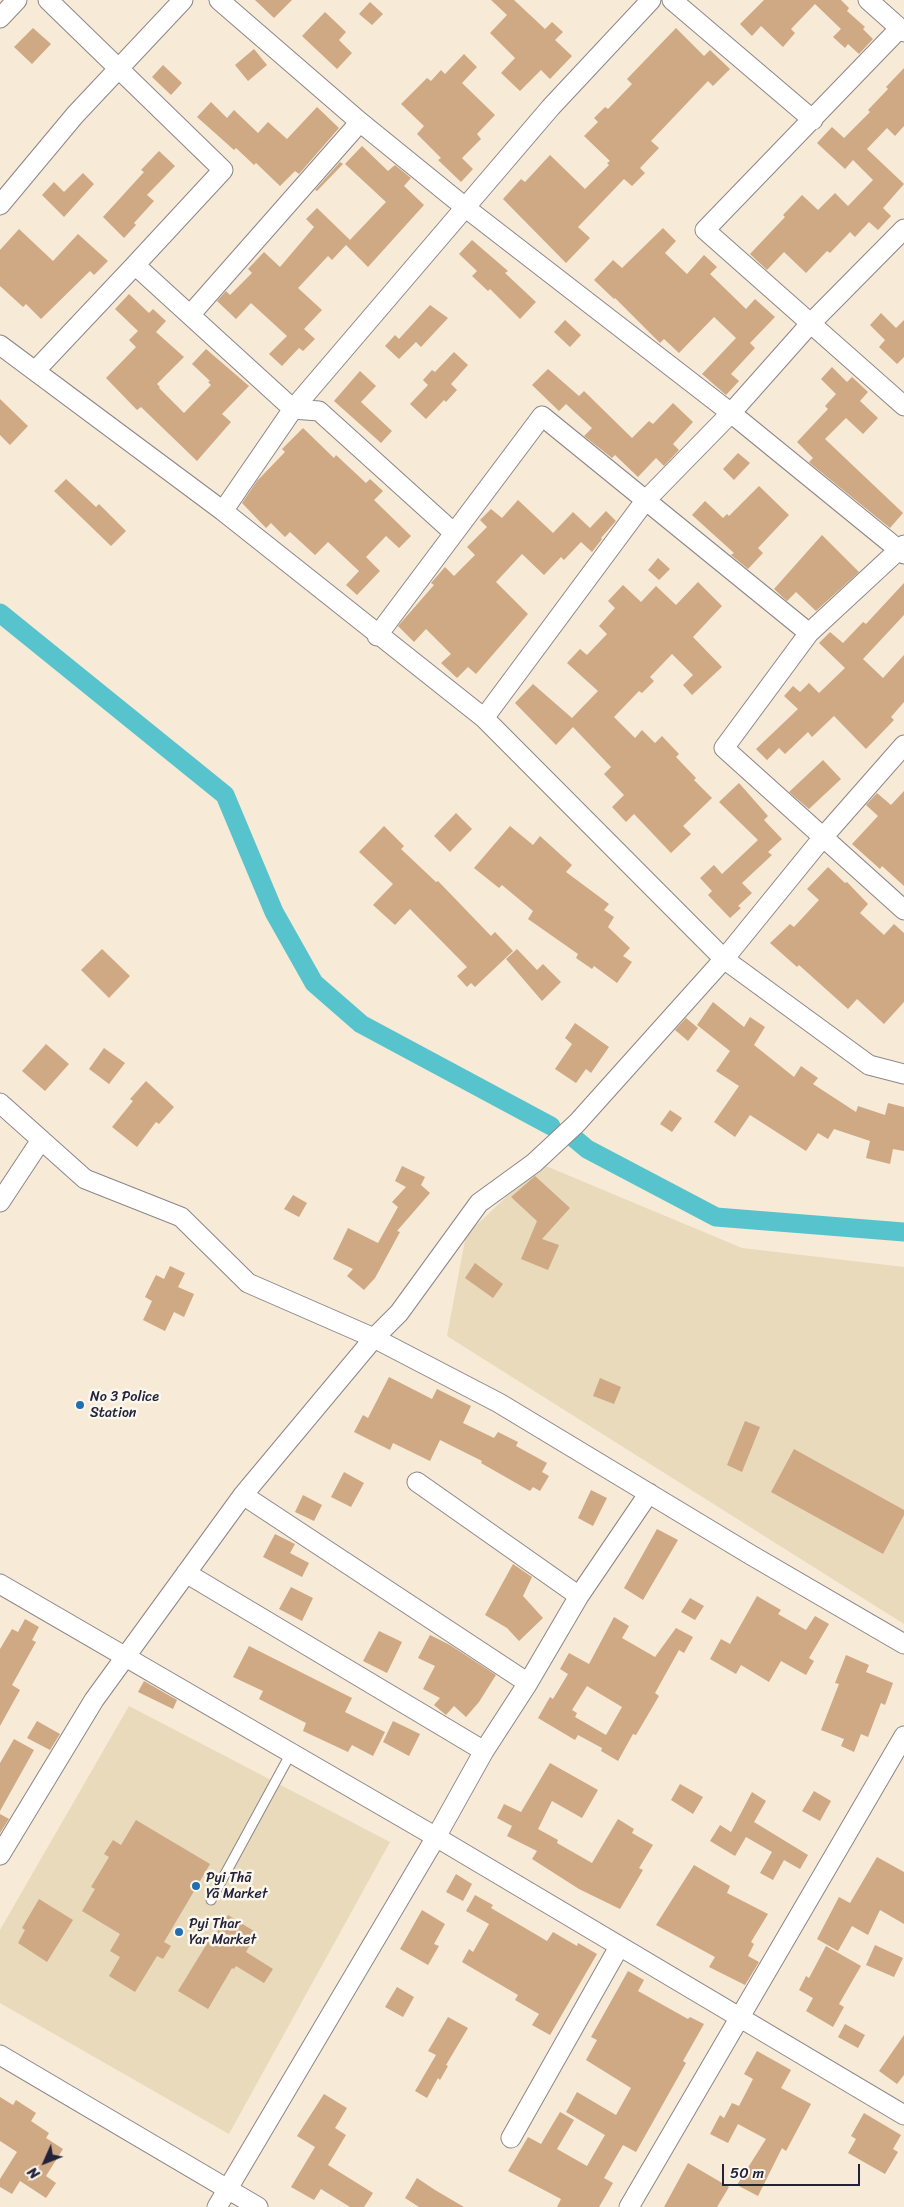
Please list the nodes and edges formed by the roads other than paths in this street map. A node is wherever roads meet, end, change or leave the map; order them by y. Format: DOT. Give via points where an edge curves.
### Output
graph roads {
  1 [pos="17,0"];
  2 [pos="48,0"];
  3 [pos="183,0"];
  4 [pos="220,0"];
  5 [pos="651,0"];
  6 [pos="672,0"];
  7 [pos="868,0"];
  8 [pos="0,18"];
  9 [pos="902,30"];
  10 [pos="118,69"];
  11 [pos="812,120"];
  12 [pos="360,122"];
  13 [pos="0,205"];
  14 [pos="466,208"];
  15 [pos="904,229"];
  16 [pos="135,266"];
  17 [pos="190,315"];
  18 [pos="810,324"];
  19 [pos="0,344"];
  20 [pos="35,371"];
  21 [pos="904,406"];
  22 [pos="293,409"];
  23 [pos="731,413"];
  24 [pos="645,501"];
  25 [pos="223,511"];
  26 [pos="454,533"];
  27 [pos="902,549"];
  28 [pos="809,633"];
  29 [pos="378,636"];
  30 [pos="484,718"];
  31 [pos="904,745"];
  32 [pos="824,836"];
  33 [pos="904,910"];
  34 [pos="724,959"];
  35 [pos="904,1074"];
  36 [pos="0,1103"];
  37 [pos="41,1140"];
  38 [pos="0,1202"];
  39 [pos="374,1338"];
  40 [pos="417,1482"];
  41 [pos="649,1494"];
  42 [pos="243,1496"];
  43 [pos="186,1573"];
  44 [pos="0,1584"];
  45 [pos="579,1596"];
  46 [pos="904,1644"];
  47 [pos="126,1656"];
  48 [pos="528,1682"];
  49 [pos="904,1736"];
  50 [pos="484,1751"];
  51 [pos="291,1752"];
  52 [pos="436,1837"];
  53 [pos="0,1855"];
  54 [pos="211,1900"];
  55 [pos="619,1947"];
  56 [pos="740,2020"];
  57 [pos="0,2055"];
  58 [pos="904,2115"];
  59 [pos="511,2138"];
  60 [pos="227,2189"];
  61 [pos="217,2207"];
  62 [pos="258,2207"];
  63 [pos="629,2207"];
  1 -- 8 [label="street"];
  2 -- 10 [label="street"];
  3 -- 10 [label="street"];
  4 -- 12 [label="street"];
  5 -- 14 [label="street" via="551,107"];
  6 -- 11 [label="street"];
  7 -- 9 [label="street"];
  9 -- 11 [label="street"];
  10 -- 13 [label="street"];
  10 -- 16 [label="street" via="223,170"];
  11 -- 18 [label="street" via="705,230"];
  12 -- 14 [label="street"];
  12 -- 17 [label="street"];
  14 -- 22 [label="street"];
  14 -- 23 [label="street"];
  15 -- 18 [label="street"];
  16 -- 17 [label="street"];
  16 -- 20 [label="street"];
  17 -- 22 [label="street"];
  18 -- 21 [label="street"];
  18 -- 23 [label="street"];
  19 -- 20 [label="street"];
  20 -- 25 [label="street"];
  22 -- 25 [label="street"];
  22 -- 26 [label="street" via="319,411"];
  23 -- 24 [label="street"];
  23 -- 27 [label="street"];
  24 -- 26 [label="street" via="542,416"];
  24 -- 28 [label="street"];
  24 -- 30 [label="street"];
  25 -- 29 [label="street"];
  26 -- 29 [label="street"];
  27 -- 28 [label="street"];
  28 -- 32 [label="street" via="724,748"];
  29 -- 30 [label="street"];
  30 -- 34 [label="street"];
  31 -- 32 [label="street"];
  32 -- 33 [label="street"];
  32 -- 34 [label="street"];
  34 -- 35 [label="street" via="869,1065"];
  34 -- 39 [label="street" via="577,1123 534,1163 479,1202 399,1314"];
  36 -- 37 [label="street"];
  37 -- 38 [label="street"];
  37 -- 39 [label="street" via="85,1179 181,1217 248,1284"];
  39 -- 41 [label="street" via="499,1404"];
  39 -- 42 [label="street"];
  40 -- 45 [label="street"];
  41 -- 45 [label="street"];
  41 -- 46 [label="street"];
  42 -- 43 [label="street"];
  42 -- 48 [label="street"];
  43 -- 47 [label="street"];
  43 -- 50 [label="street"];
  44 -- 47 [label="street"];
  45 -- 48 [label="street"];
  47 -- 51 [label="street"];
  47 -- 53 [label="street" via="94,1700"];
  48 -- 50 [label="street"];
  49 -- 56 [label="street"];
  50 -- 52 [label="street"];
  51 -- 52 [label="street"];
  51 -- 54 [label="lane"];
  52 -- 55 [label="street"];
  52 -- 60 [label="street"];
  55 -- 56 [label="street"];
  55 -- 59 [label="street"];
  56 -- 58 [label="street"];
  56 -- 63 [label="street"];
  57 -- 60 [label="street"];
  60 -- 61 [label="street"];
  60 -- 62 [label="street"];
}
